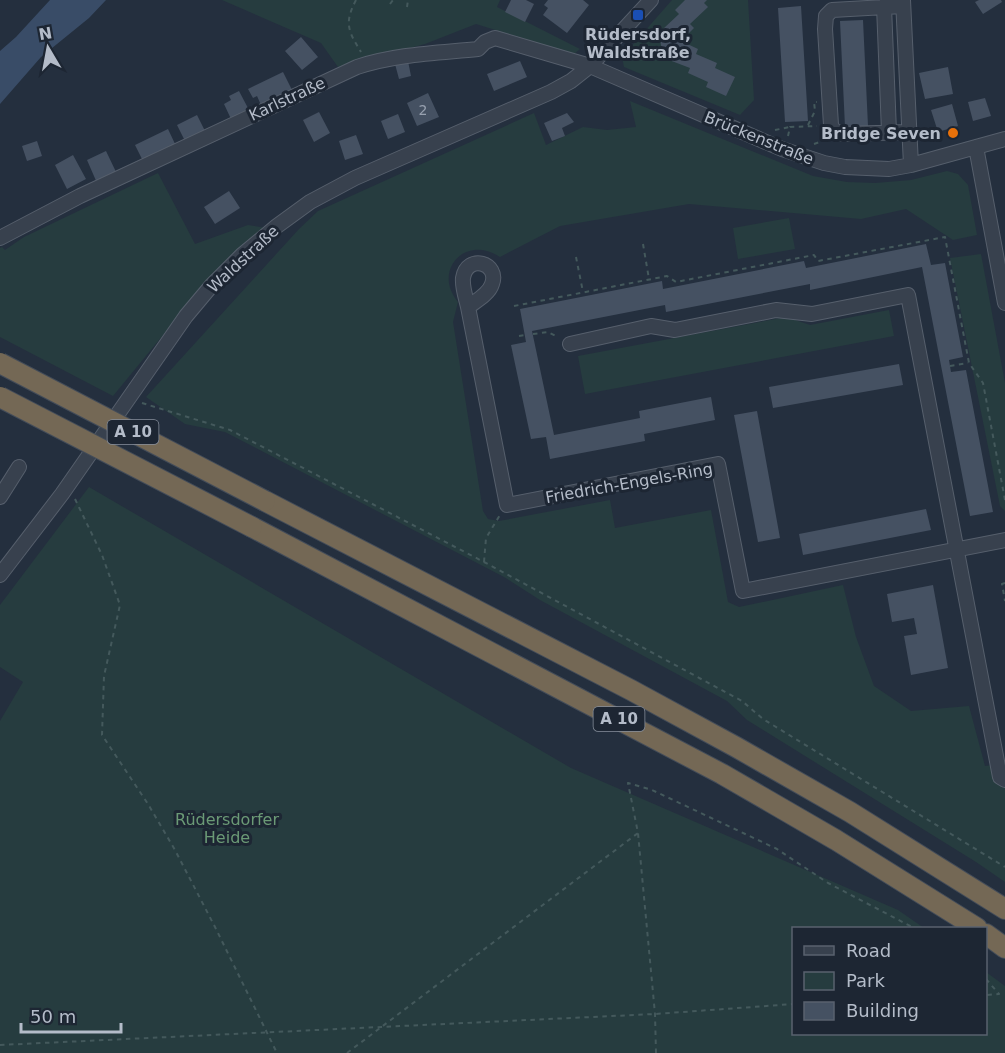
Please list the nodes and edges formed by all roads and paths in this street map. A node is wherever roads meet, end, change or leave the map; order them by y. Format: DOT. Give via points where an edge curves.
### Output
graph roads {
  1 [pos="356,0"];
  2 [pos="393,0"];
  3 [pos="408,0"];
  4 [pos="651,0"];
  5 [pos="903,3"];
  6 [pos="390,4"];
  7 [pos="884,6"];
  8 [pos="407,7"];
  9 [pos="368,63"];
  10 [pos="590,66"];
  11 [pos="814,102"];
  12 [pos="831,125"];
  13 [pos="807,126"];
  14 [pos="790,127"];
  15 [pos="771,131"];
  16 [pos="889,132"];
  17 [pos="909,132"];
  18 [pos="789,135"];
  19 [pos="826,139"];
  20 [pos="1005,139"];
  21 [pos="809,145"];
  22 [pos="976,147"];
  23 [pos="911,165"];
  24 [pos="0,238"];
  25 [pos="643,244"];
  26 [pos="576,257"];
  27 [pos="650,279"];
  28 [pos="583,292"];
  29 [pos="1005,303"];
  30 [pos="468,307"];
  31 [pos="533,334"];
  32 [pos="525,335"];
  33 [pos="519,336"];
  34 [pos="567,343"];
  35 [pos="0,363"];
  36 [pos="969,363"];
  37 [pos="950,366"];
  38 [pos="0,398"];
  39 [pos="128,399"];
  40 [pos="19,467"];
  41 [pos="72,494"];
  42 [pos="0,497"];
  43 [pos="507,505"];
  44 [pos="1005,540"];
  45 [pos="956,551"];
  46 [pos="484,561"];
  47 [pos="0,576"];
  48 [pos="1005,583"];
  49 [pos="1005,602"];
  50 [pos="1005,780"];
  51 [pos="638,833"];
  52 [pos="1005,867"];
  53 [pos="1005,909"];
  54 [pos="912,927"];
  55 [pos="975,927"];
  56 [pos="987,935"];
  57 [pos="1005,948"];
  58 [pos="987,980"];
  59 [pos="987,995"];
  60 [pos="792,1004"];
  61 [pos="655,1014"];
  62 [pos="381,1027"];
  63 [pos="267,1033"];
  64 [pos="0,1045"];
  65 [pos="277,1053"];
  66 [pos="347,1053"];
  67 [pos="656,1053"];
  1 -- 9 [label="path" via="347,22"];
  2 -- 6 [label="path"];
  3 -- 8 [label="path"];
  4 -- 10 [label="street, Waldstraße"];
  5 -- 7 [label="street"];
  5 -- 17 [label="street"];
  7 -- 12 [label="street" via="832,10 826,16"];
  7 -- 16 [label="street"];
  9 -- 10 [label="street, Karlstraße" via="478,49 495,38"];
  9 -- 24 [label="street, Karlstraße" via="91,191"];
  10 -- 23 [label="street, Brückenstraße" via="803,157 856,168"];
  10 -- 39 [label="street, Waldstraße" via="551,92 355,177 282,222 212,285"];
  11 -- 13 [label="path" via="815,111"];
  12 -- 13 [label="path"];
  12 -- 16 [label="street" via="834,131 844,134"];
  13 -- 14 [label="path"];
  14 -- 15 [label="path"];
  14 -- 18 [label="path"];
  16 -- 17 [label="street"];
  17 -- 23 [label="street"];
  19 -- 21 [label="path"];
  20 -- 22 [label="street, Brückenstraße"];
  22 -- 23 [label="street, Brückenstraße"];
  22 -- 29 [label="street"];
  25 -- 27 [label="path"];
  26 -- 28 [label="path"];
  30 -- 43 [label="street"];
  31 -- 34 [label="path" via="548,332"];
  32 -- 33 [label="path"];
  34 -- 45 [label="street" via="651,326 675,330 776,310 812,314 908,295"];
  35 -- 53 [label="highway, A 10, bridge" via="632,690 850,812"];
  36 -- 37 [label="path"];
  38 -- 55 [label="highway, A 10, bridge" via="722,774"];
  39 -- 46 [label="path" via="230,430"];
  39 -- 47 [label="street, Waldstraße"];
  40 -- 42 [label="street"];
  41 -- 63 [label="path" via="102,555 120,605 104,676 102,735 175,850"];
  43 -- 45 [label="street, Friedrich-Engels-Ring" via="718,464 743,591"];
  43 -- 46 [label="path" via="486,538"];
  44 -- 45 [label="street, Friedrich-Engels-Ring"];
  45 -- 50 [label="street" via="1000,777"];
  46 -- 52 [label="path" via="742,701 763,719"];
  48 -- 49 [label="path"];
  51 -- 54 [label="path" via="628,783 652,790 777,849 828,883"];
  51 -- 61 [label="path"];
  51 -- 62 [label="path"];
  56 -- 57 [label="highway"];
  58 -- 59 [label="path" via="999,994"];
  60 -- 61 [label="path"];
  61 -- 62 [label="path"];
  61 -- 67 [label="path"];
  62 -- 63 [label="path"];
  62 -- 66 [label="path"];
  63 -- 64 [label="path"];
  63 -- 65 [label="path"];
}
